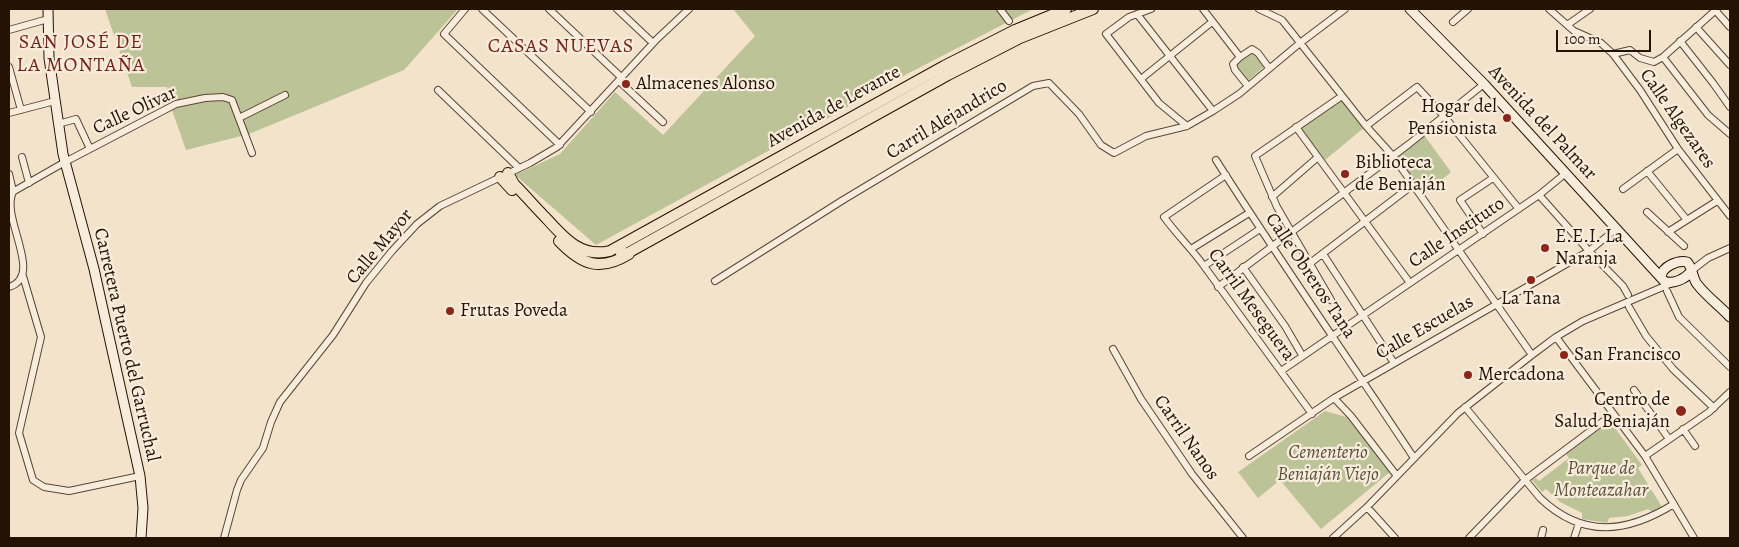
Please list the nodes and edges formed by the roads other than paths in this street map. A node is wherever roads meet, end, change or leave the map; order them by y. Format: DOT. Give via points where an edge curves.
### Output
graph roads {
  1 [pos="48,9"];
  2 [pos="465,9"];
  3 [pos="482,9"];
  4 [pos="549,9"];
  5 [pos="617,9"];
  6 [pos="689,9"];
  7 [pos="1000,9"];
  8 [pos="1066,9"];
  9 [pos="1093,9"];
  10 [pos="1151,9"];
  11 [pos="1203,9"];
  12 [pos="1259,9"];
  13 [pos="1344,9"];
  14 [pos="1410,9"];
  15 [pos="1468,9"];
  16 [pos="1549,9"];
  17 [pos="1590,9"];
  18 [pos="1716,9"];
  19 [pos="1137,14"];
  20 [pos="48,19"];
  21 [pos="1009,20"];
  22 [pos="1212,22"];
  23 [pos="1454,22"];
  24 [pos="1567,25"];
  25 [pos="1696,27"];
  26 [pos="1730,27"];
  27 [pos="9,30"];
  28 [pos="1680,41"];
  29 [pos="653,43"];
  30 [pos="1300,43"];
  31 [pos="1613,54"];
  32 [pos="1169,56"];
  33 [pos="1240,57"];
  34 [pos="1663,57"];
  35 [pos="1730,65"];
  36 [pos="9,67"];
  37 [pos="1270,68"];
  38 [pos="1141,79"];
  39 [pos="621,80"];
  40 [pos="1484,84"];
  41 [pos="1248,86"];
  42 [pos="438,90"];
  43 [pos="285,95"];
  44 [pos="1342,96"];
  45 [pos="55,101"];
  46 [pos="1730,107"];
  47 [pos="21,110"];
  48 [pos="1213,110"];
  49 [pos="591,112"];
  50 [pos="9,113"];
  51 [pos="1444,116"];
  52 [pos="239,118"];
  53 [pos="663,122"];
  54 [pos="58,124"];
  55 [pos="1187,126"];
  56 [pos="1366,126"];
  57 [pos="1296,127"];
  58 [pos="1730,134"];
  59 [pos="560,145"];
  60 [pos="90,149"];
  61 [pos="1678,149"];
  62 [pos="252,153"];
  63 [pos="1392,156"];
  64 [pos="22,157"];
  65 [pos="1318,157"];
  66 [pos="1216,160"];
  67 [pos="65,162"];
  68 [pos="519,168"];
  69 [pos="1647,172"];
  70 [pos="1566,173"];
  71 [pos="9,174"];
  72 [pos="504,175"];
  73 [pos="1226,176"];
  74 [pos="1493,178"];
  75 [pos="29,183"];
  76 [pos="1414,184"];
  77 [pos="1623,189"];
  78 [pos="1344,192"];
  79 [pos="11,193"];
  80 [pos="1539,195"];
  81 [pos="1272,197"];
  82 [pos="1717,201"];
  83 [pos="1519,209"];
  84 [pos="1647,212"];
  85 [pos="1250,213"];
  86 [pos="1730,216"];
  87 [pos="1687,220"];
  88 [pos="1366,221"];
  89 [pos="1260,229"];
  90 [pos="1616,229"];
  91 [pos="1292,232"];
  92 [pos="1668,232"];
  93 [pos="1483,234"];
  94 [pos="651,240"];
  95 [pos="622,245"];
  96 [pos="1271,246"];
  97 [pos="1684,246"];
  98 [pos="1730,248"];
  99 [pos="1191,249"];
  100 [pos="1458,249"];
  101 [pos="1589,251"];
  102 [pos="1323,254"];
  103 [pos="1708,258"];
  104 [pos="1684,261"];
  105 [pos="1647,262"];
  106 [pos="1309,264"];
  107 [pos="1204,266"];
  108 [pos="1243,267"];
  109 [pos="1666,268"];
  110 [pos="1691,272"];
  111 [pos="23,276"];
  112 [pos="1661,276"];
  113 [pos="1676,281"];
  114 [pos="715,282"];
  115 [pos="1410,283"];
  116 [pos="1698,285"];
  117 [pos="9,287"];
  118 [pos="1218,287"];
  119 [pos="1667,291"];
  120 [pos="1650,292"];
  121 [pos="1628,295"];
  122 [pos="1331,300"];
  123 [pos="1496,304"];
  124 [pos="1630,307"];
  125 [pos="1363,315"];
  126 [pos="1730,317"];
  127 [pos="1333,335"];
  128 [pos="1556,337"];
  129 [pos="1113,349"];
  130 [pos="1302,355"];
  131 [pos="1532,355"];
  132 [pos="1394,363"];
  133 [pos="1730,367"];
  134 [pos="1281,370"];
  135 [pos="1364,382"];
  136 [pos="1634,390"];
  137 [pos="1730,392"];
  138 [pos="1334,398"];
  139 [pos="1465,407"];
  140 [pos="1714,408"];
  141 [pos="1312,414"];
  142 [pos="1613,414"];
  143 [pos="1683,429"];
  144 [pos="1669,439"];
  145 [pos="1695,446"];
  146 [pos="1249,456"];
  147 [pos="1645,456"];
  148 [pos="1414,458"];
  149 [pos="140,476"];
  150 [pos="1397,476"];
  151 [pos="1525,480"];
  152 [pos="1674,504"];
  153 [pos="1367,508"];
  154 [pos="1578,523"];
  155 [pos="1543,530"];
  156 [pos="141,538"];
  157 [pos="224,538"];
  158 [pos="1243,538"];
  159 [pos="1333,538"];
  160 [pos="1395,538"];
  161 [pos="1469,538"];
  162 [pos="1541,538"];
  163 [pos="1574,538"];
  164 [pos="1694,538"];
  1 -- 20 [label="main road, Carretera Puerto del Garruchal"];
  2 -- 59 [label="street" via="444,34"];
  3 -- 49 [label="street"];
  4 -- 39 [label="street"];
  5 -- 29 [label="street"];
  6 -- 29 [label="street, Calle Mayor"];
  7 -- 21 [label="street"];
  8 -- 95 [label="main road, Avenida de Levante" via="1015,30 944,66"];
  9 -- 94 [label="main road, Avenida de Levante" via="1020,38 948,74"];
  10 -- 19 [label="street"];
  11 -- 22 [label="street"];
  12 -- 30 [label="street" via="1282,20"];
  13 -- 30 [label="street"];
  14 -- 40 [label="main road, Avenida del Palmar"];
  15 -- 23 [label="street"];
  16 -- 24 [label="street, Calle Algezares"];
  17 -- 24 [label="street"];
  18 -- 25 [label="street"];
  18 -- 26 [label="street"];
  19 -- 32 [label="street"];
  19 -- 38 [label="street" via="1106,34"];
  20 -- 27 [label="street"];
  20 -- 45 [label="main road, Carretera Puerto del Garruchal"];
  22 -- 32 [label="street"];
  22 -- 33 [label="street"];
  24 -- 31 [label="street, Calle Algezares" via="1601,43"];
  25 -- 28 [label="street"];
  25 -- 35 [label="street"];
  28 -- 34 [label="street"];
  28 -- 46 [label="street"];
  29 -- 39 [label="street, Calle Mayor"];
  30 -- 37 [label="street"];
  30 -- 44 [label="street"];
  31 -- 34 [label="street" via="1630,50 1640,58 1654,62"];
  31 -- 61 [label="street, Calle Algezares"];
  32 -- 38 [label="street"];
  32 -- 48 [label="street"];
  33 -- 37 [label="street" via="1252,49"];
  33 -- 41 [label="street" via="1233,64 1234,70"];
  34 -- 58 [label="street" via="1708,116"];
  36 -- 47 [label="street"];
  37 -- 41 [label="street"];
  38 -- 55 [label="street" via="1159,103"];
  39 -- 49 [label="street, Calle Mayor"];
  39 -- 53 [label="street"];
  40 -- 51 [label="street"];
  40 -- 70 [label="main road, Avenida del Palmar"];
  41 -- 48 [label="street"];
  42 -- 68 [label="street"];
  43 -- 52 [label="street"];
  44 -- 56 [label="street"];
  44 -- 57 [label="street"];
  45 -- 47 [label="street"];
  45 -- 54 [label="main road, Carretera Puerto del Garruchal"];
  47 -- 50 [label="street"];
  48 -- 55 [label="street"];
  49 -- 59 [label="street, Calle Mayor"];
  51 -- 56 [label="street" via="1417,87"];
  51 -- 63 [label="street"];
  51 -- 74 [label="street"];
  52 -- 60 [label="street, Calle Olivar" via="232,100 224,97 195,100 176,104"];
  52 -- 62 [label="street, Calle Olivar"];
  54 -- 60 [label="street" via="76,119"];
  54 -- 67 [label="main road, Carretera Puerto del Garruchal"];
  55 -- 114 [label="street, Carril Alejandrico" via="1146,136 1114,153 1101,145 1079,114 1049,83 1033,86 847,197"];
  56 -- 63 [label="street"];
  57 -- 65 [label="street"];
  57 -- 81 [label="street" via="1255,156"];
  59 -- 68 [label="street, Calle Mayor"];
  60 -- 67 [label="street, Calle Olivar"];
  61 -- 69 [label="street"];
  61 -- 82 [label="street, Calle Algezares"];
  63 -- 76 [label="street"];
  63 -- 78 [label="street"];
  64 -- 75 [label="street"];
  65 -- 78 [label="street"];
  65 -- 81 [label="street"];
  66 -- 73 [label="street, Calle Obreros Tana"];
  67 -- 75 [label="street, Calle Olivar"];
  67 -- 149 [label="main road, Carretera Puerto del Garruchal" via="94,269"];
  68 -- 72 [label="street, Calle Mayor"];
  69 -- 77 [label="street"];
  69 -- 87 [label="street"];
  70 -- 80 [label="street, Calle Instituto"];
  70 -- 90 [label="main road, Avenida del Palmar"];
  71 -- 79 [label="street"];
  72 -- 94 [label="main road, Avenida de Levante" via="568,250 583,261 596,265 611,263"];
  72 -- 95 [label="main road, Avenida de Levante" via="574,246 597,252 610,251"];
  72 -- 157 [label="street, Calle Mayor" via="440,206 422,219 366,283 333,335 280,402 263,448 236,490"];
  73 -- 85 [label="street, Calle Obreros Tana"];
  73 -- 99 [label="street, Carril Meseguera" via="1164,217"];
  74 -- 83 [label="street"];
  74 -- 93 [label="street" via="1460,200"];
  75 -- 79 [label="street, Calle Olivar"];
  76 -- 88 [label="street"];
  76 -- 100 [label="street"];
  78 -- 88 [label="street"];
  78 -- 91 [label="street"];
  79 -- 111 [label="street" via="9,206"];
  80 -- 83 [label="street, Calle Instituto"];
  80 -- 101 [label="street"];
  81 -- 91 [label="street"];
  82 -- 86 [label="street, Calle Algezares"];
  82 -- 87 [label="street"];
  83 -- 93 [label="street, Calle Instituto"];
  84 -- 92 [label="street"];
  85 -- 89 [label="street, Calle Obreros Tana"];
  85 -- 99 [label="street"];
  87 -- 92 [label="street"];
  88 -- 102 [label="street"];
  88 -- 115 [label="street"];
  89 -- 96 [label="street, Calle Obreros Tana"];
  89 -- 107 [label="street"];
  90 -- 101 [label="street, Calle Escuelas"];
  90 -- 105 [label="main road, Avenida del Palmar"];
  91 -- 96 [label="street"];
  91 -- 106 [label="street"];
  92 -- 97 [label="street"];
  93 -- 100 [label="street, Calle Instituto"];
  94 -- 95 [label="main road, Avenida de Levante" via="626,254 620,251"];
  96 -- 108 [label="street"];
  96 -- 127 [label="street, Calle Obreros Tana"];
  98 -- 103 [label="street"];
  99 -- 107 [label="street, Carril Meseguera"];
  100 -- 115 [label="street, Calle Instituto"];
  100 -- 123 [label="street"];
  101 -- 121 [label="street" via="1624,286"];
  101 -- 123 [label="street, Calle Escuelas"];
  102 -- 106 [label="street"];
  102 -- 125 [label="street"];
  103 -- 104 [label="street"];
  103 -- 110 [label="street"];
  104 -- 109 [label="main road"];
  104 -- 110 [label="main road" via="1690,265"];
  105 -- 109 [label="main road, Avenida del Palmar"];
  105 -- 112 [label="main road, Avenida del Palmar"];
  106 -- 122 [label="street"];
  107 -- 118 [label="street, Carril Meseguera"];
  108 -- 118 [label="street"];
  108 -- 130 [label="street"];
  109 -- 112 [label="main road"];
  110 -- 113 [label="main road"];
  110 -- 116 [label="main road"];
  111 -- 117 [label="street" via="17,284"];
  111 -- 149 [label="street" via="41,337 20,433 34,480 44,487 69,491"];
  112 -- 113 [label="main road, Avenida del Palmar" via="1665,282"];
  112 -- 120 [label="street" via="1658,285"];
  113 -- 116 [label="main road, Avenida del Palmar" via="1688,280"];
  113 -- 120 [label="street"];
  115 -- 125 [label="street, Calle Instituto"];
  116 -- 126 [label="main road"];
  118 -- 134 [label="street, Carril Meseguera"];
  119 -- 133 [label="street" via="1679,317"];
  120 -- 128 [label="street" via="1583,321"];
  123 -- 131 [label="street"];
  123 -- 132 [label="street, Calle Escuelas"];
  124 -- 140 [label="street" via="1646,336"];
  125 -- 127 [label="street, Calle Instituto"];
  125 -- 132 [label="street"];
  127 -- 130 [label="street, Calle Instituto"];
  127 -- 135 [label="street, Calle Obreros Tana"];
  128 -- 131 [label="street"];
  128 -- 142 [label="street"];
  129 -- 158 [label="street, Carril Nanos" via="1141,399 1192,474"];
  130 -- 134 [label="street, Calle Instituto"];
  131 -- 139 [label="street"];
  132 -- 135 [label="street, Calle Escuelas"];
  134 -- 141 [label="street, Carril Meseguera"];
  135 -- 138 [label="street, Calle Escuelas"];
  135 -- 148 [label="street, Calle Obreros Tana"];
  136 -- 144 [label="street"];
  137 -- 140 [label="street"];
  138 -- 141 [label="street, Calle Escuelas"];
  138 -- 150 [label="street"];
  139 -- 148 [label="street"];
  139 -- 151 [label="street"];
  140 -- 143 [label="street"];
  141 -- 146 [label="street, Calle Escuelas"];
  142 -- 147 [label="street"];
  142 -- 151 [label="street"];
  143 -- 144 [label="street"];
  143 -- 145 [label="street"];
  144 -- 147 [label="street"];
  147 -- 152 [label="street"];
  148 -- 150 [label="street"];
  149 -- 156 [label="main road, Carretera Puerto del Garruchal"];
  150 -- 153 [label="street"];
  151 -- 154 [label="street" via="1547,505"];
  151 -- 161 [label="street"];
  152 -- 154 [label="street" via="1650,518 1624,526 1596,527"];
  152 -- 164 [label="street"];
  153 -- 159 [label="street"];
  153 -- 160 [label="street"];
  154 -- 163 [label="street"];
  155 -- 162 [label="street"];
}
